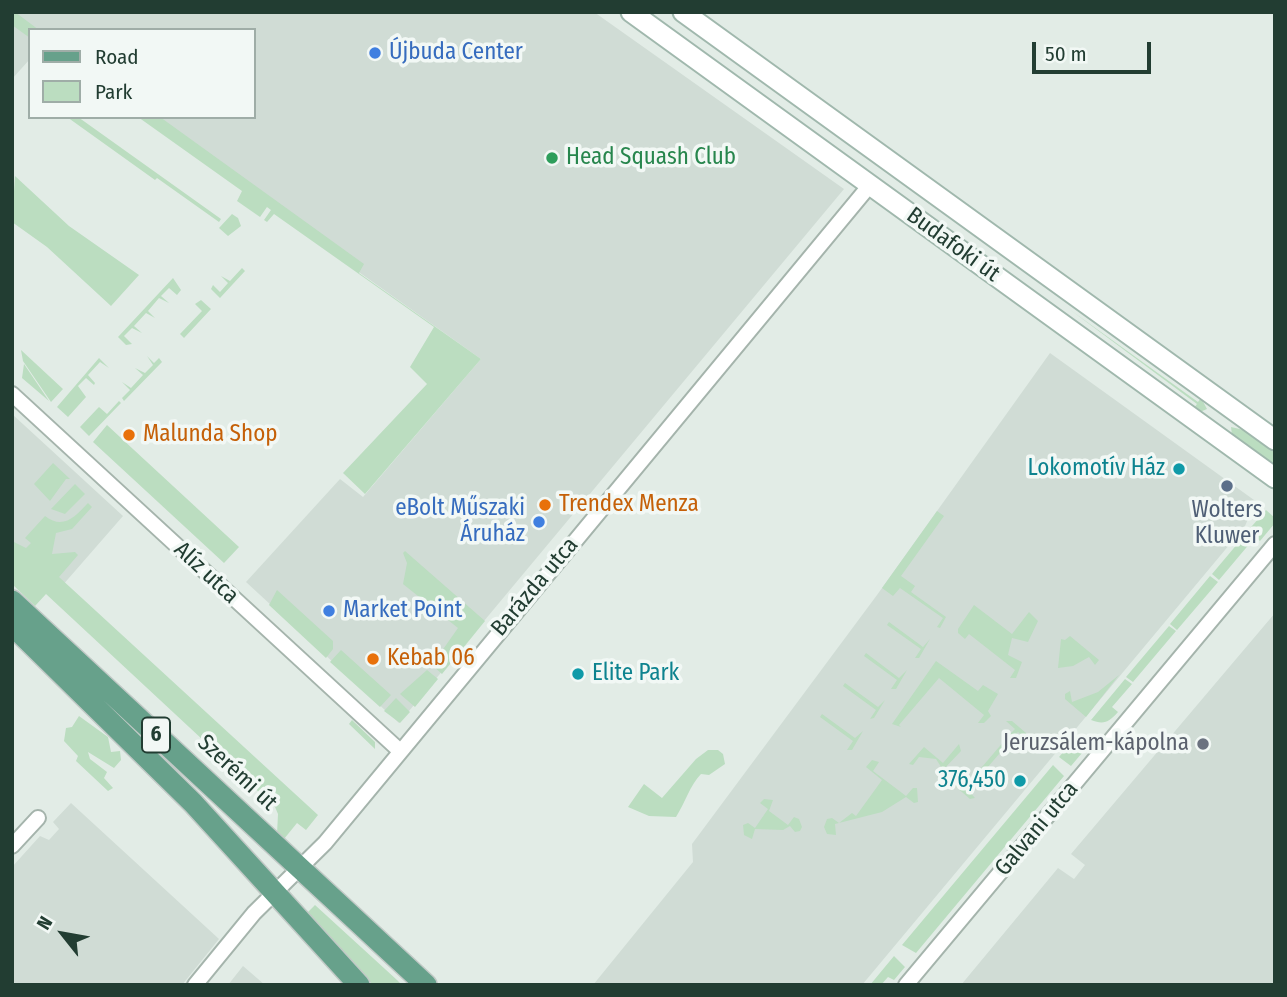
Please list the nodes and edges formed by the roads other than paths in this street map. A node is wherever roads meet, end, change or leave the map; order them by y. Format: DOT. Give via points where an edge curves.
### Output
graph roads {
  1 [pos="631,12"];
  2 [pos="683,12"];
  3 [pos="887,160"];
  4 [pos="870,185"];
  5 [pos="12,394"];
  6 [pos="1225,404"];
  7 [pos="1207,428"];
  8 [pos="1275,440"];
  9 [pos="1275,478"];
  10 [pos="1275,544"];
  11 [pos="12,601"];
  12 [pos="12,625"];
  13 [pos="400,751"];
  14 [pos="38,818"];
  15 [pos="12,846"];
  16 [pos="300,868"];
  17 [pos="276,892"];
  18 [pos="195,985"];
  19 [pos="359,985"];
  20 [pos="426,985"];
  21 [pos="906,985"];
  1 -- 4 [label="main road, Budafoki út"];
  2 -- 3 [label="main road, Budafoki út"];
  3 -- 4 [label="main road"];
  3 -- 6 [label="main road, Budafoki út"];
  4 -- 7 [label="main road, Budafoki út"];
  4 -- 13 [label="street, Barázda utca"];
  5 -- 13 [label="street, Alíz utca"];
  6 -- 7 [label="main road"];
  6 -- 8 [label="main road, Budafoki út"];
  7 -- 9 [label="main road, Budafoki út"];
  10 -- 21 [label="street, Galvani utca"];
  11 -- 16 [label="main road, Szerémi út / 6"];
  12 -- 17 [label="main road, 6" via="193,803"];
  13 -- 16 [label="street, Barázda utca"];
  14 -- 15 [label="street"];
  16 -- 17 [label="street, Barázda utca"];
  16 -- 20 [label="main road, Szerémi út / 6"];
  17 -- 18 [label="street, Barázda utca"];
  17 -- 19 [label="main road, 6"];
}
